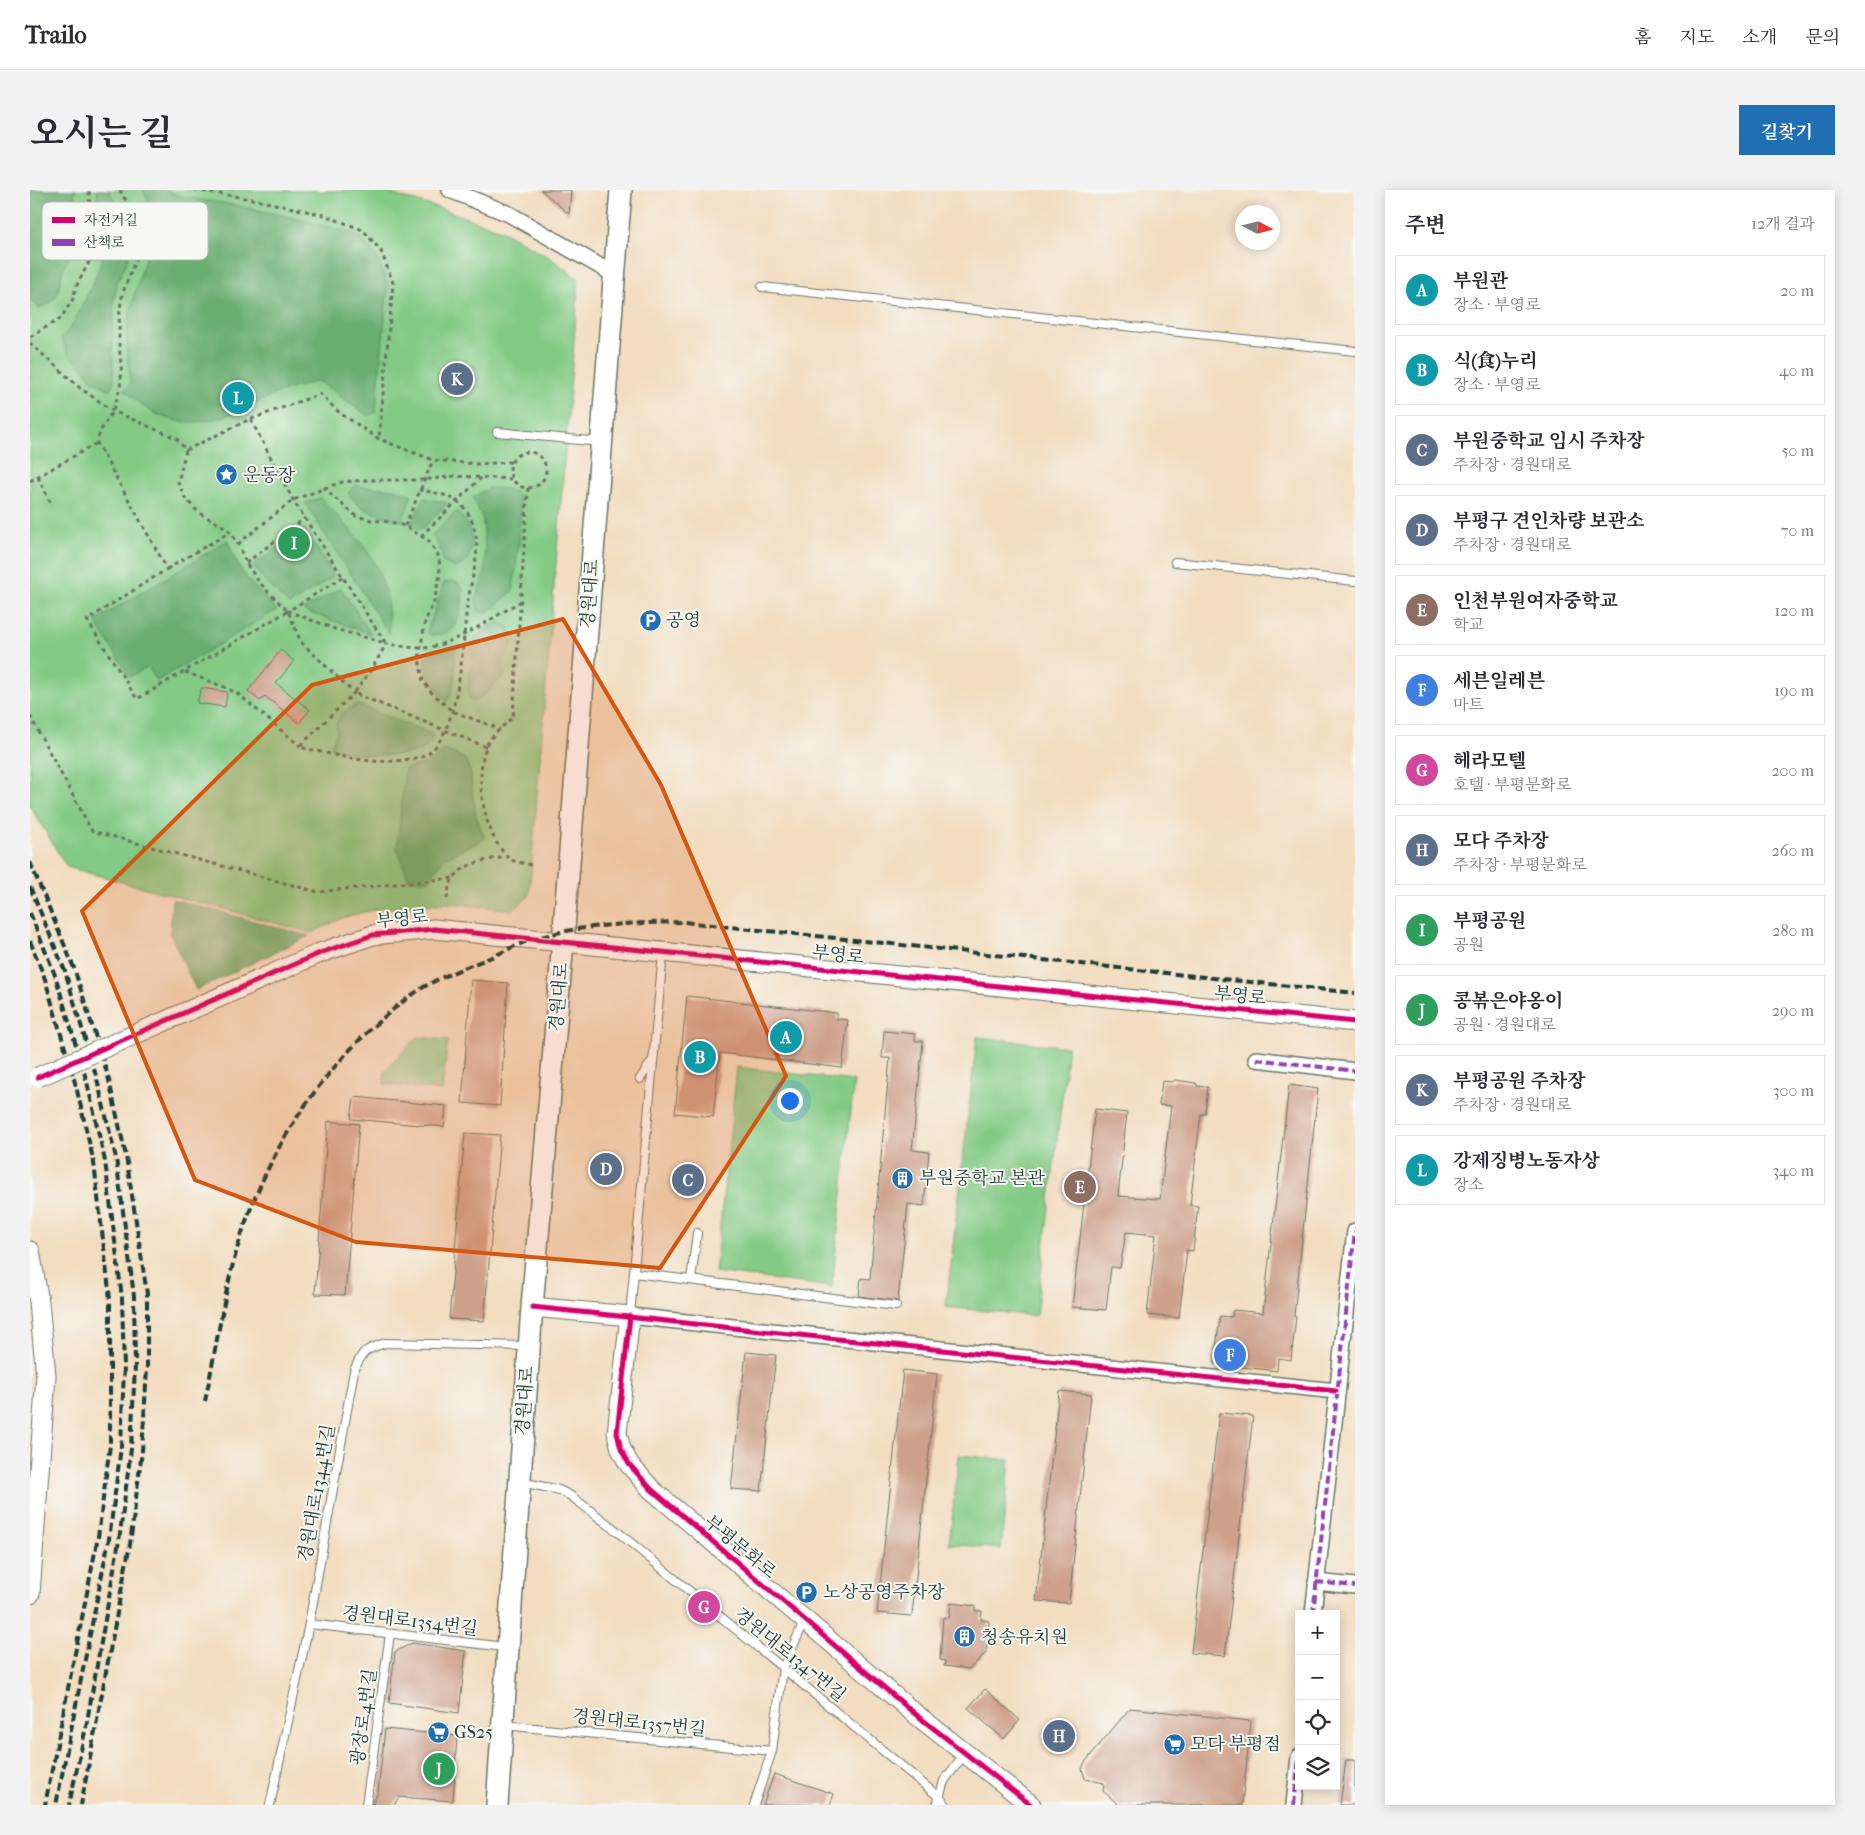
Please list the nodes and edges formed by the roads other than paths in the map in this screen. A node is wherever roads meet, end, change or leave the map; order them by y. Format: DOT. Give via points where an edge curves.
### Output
graph roads {
  1 [pos="450,190"];
  2 [pos="621,190"];
  3 [pos="615,275"];
  4 [pos="762,287"];
  5 [pos="1355,351"];
  6 [pos="497,432"];
  7 [pos="602,442"];
  8 [pos="1174,562"];
  9 [pos="1355,581"];
  10 [pos="563,941"];
  11 [pos="663,951"];
  12 [pos="1355,1022"];
  13 [pos="1256,1059"];
  14 [pos="653,1060"];
  15 [pos="1355,1071"];
  16 [pos="34,1078"];
  17 [pos="640,1079"];
  18 [pos="1355,1231"];
  19 [pos="697,1233"];
  20 [pos="30,1251"];
  21 [pos="634,1273"];
  22 [pos="692,1280"];
  23 [pos="34,1303"];
  24 [pos="896,1306"];
  25 [pos="532,1307"];
  26 [pos="630,1316"];
  27 [pos="529,1346"];
  28 [pos="1336,1391"];
  29 [pos="519,1481"];
  30 [pos="1316,1582"];
  31 [pos="1355,1586"];
  32 [pos="30,1594"];
  33 [pos="1313,1610"];
  34 [pos="804,1620"];
  35 [pos="309,1624"];
  36 [pos="390,1634"];
  37 [pos="508,1648"];
  38 [pos="783,1668"];
  39 [pos="503,1725"];
  40 [pos="772,1751"];
  41 [pos="965,1753"];
  42 [pos="1296,1790"];
  43 [pos="938,1796"];
  44 [pos="270,1805"];
  45 [pos="366,1805"];
  46 [pos="497,1805"];
  47 [pos="754,1805"];
  48 [pos="936,1805"];
  49 [pos="946,1805"];
  50 [pos="1031,1805"];
  51 [pos="1294,1805"];
  1 -- 3 [label="street" via="509,214"];
  2 -- 3 [label="main road, 경원대로"];
  3 -- 7 [label="main road, 경원대로"];
  4 -- 5 [label="lane"];
  6 -- 7 [label="lane"];
  7 -- 10 [label="main road, 경원대로"];
  8 -- 9 [label="lane"];
  10 -- 11 [label="street, 부영로"];
  10 -- 16 [label="street, 부영로, bridge" via="434,929 373,935 320,953"];
  10 -- 25 [label="main road, 경원대로"];
  11 -- 12 [label="street, 부영로"];
  11 -- 14 [label="lane"];
  13 -- 15 [label="street"];
  14 -- 17 [label="lane"];
  14 -- 21 [label="lane"];
  18 -- 28 [label="street"];
  19 -- 22 [label="lane"];
  20 -- 23 [label="street"];
  21 -- 22 [label="lane"];
  21 -- 26 [label="lane"];
  22 -- 24 [label="lane"];
  23 -- 32 [label="street" via="46,1376"];
  25 -- 26 [label="street"];
  25 -- 27 [label="main road, 경원대로"];
  26 -- 28 [label="street"];
  26 -- 34 [label="street, 부평문화로" via="617,1424 618,1441 624,1456 651,1489"];
  27 -- 29 [label="main road, 경원대로"];
  27 -- 35 [label="lane, 경원대로1344번길" via="385,1343 361,1355 354,1371"];
  28 -- 30 [label="street"];
  29 -- 37 [label="main road, 경원대로"];
  29 -- 38 [label="lane, 경원대로1347번길" via="571,1496"];
  30 -- 31 [label="street"];
  30 -- 33 [label="street"];
  34 -- 38 [label="lane"];
  34 -- 41 [label="street, 부평문화로"];
  35 -- 36 [label="lane, 경원대로1354번길"];
  35 -- 44 [label="lane, 경원대로1344번길"];
  36 -- 37 [label="lane, 경원대로1354번길"];
  36 -- 45 [label="lane, 광장로4번길"];
  37 -- 39 [label="main road, 경원대로"];
  38 -- 40 [label="lane"];
  38 -- 43 [label="lane, 경원대로1347번길"];
  39 -- 40 [label="lane, 경원대로1357번길"];
  39 -- 46 [label="main road, 경원대로"];
  40 -- 47 [label="lane"];
  41 -- 43 [label="lane" via="944,1780"];
  41 -- 50 [label="street, 부평문화로"];
  42 -- 51 [label="street"];
  43 -- 48 [label="lane"];
  43 -- 49 [label="lane, 경원대로1347번길"];
}
